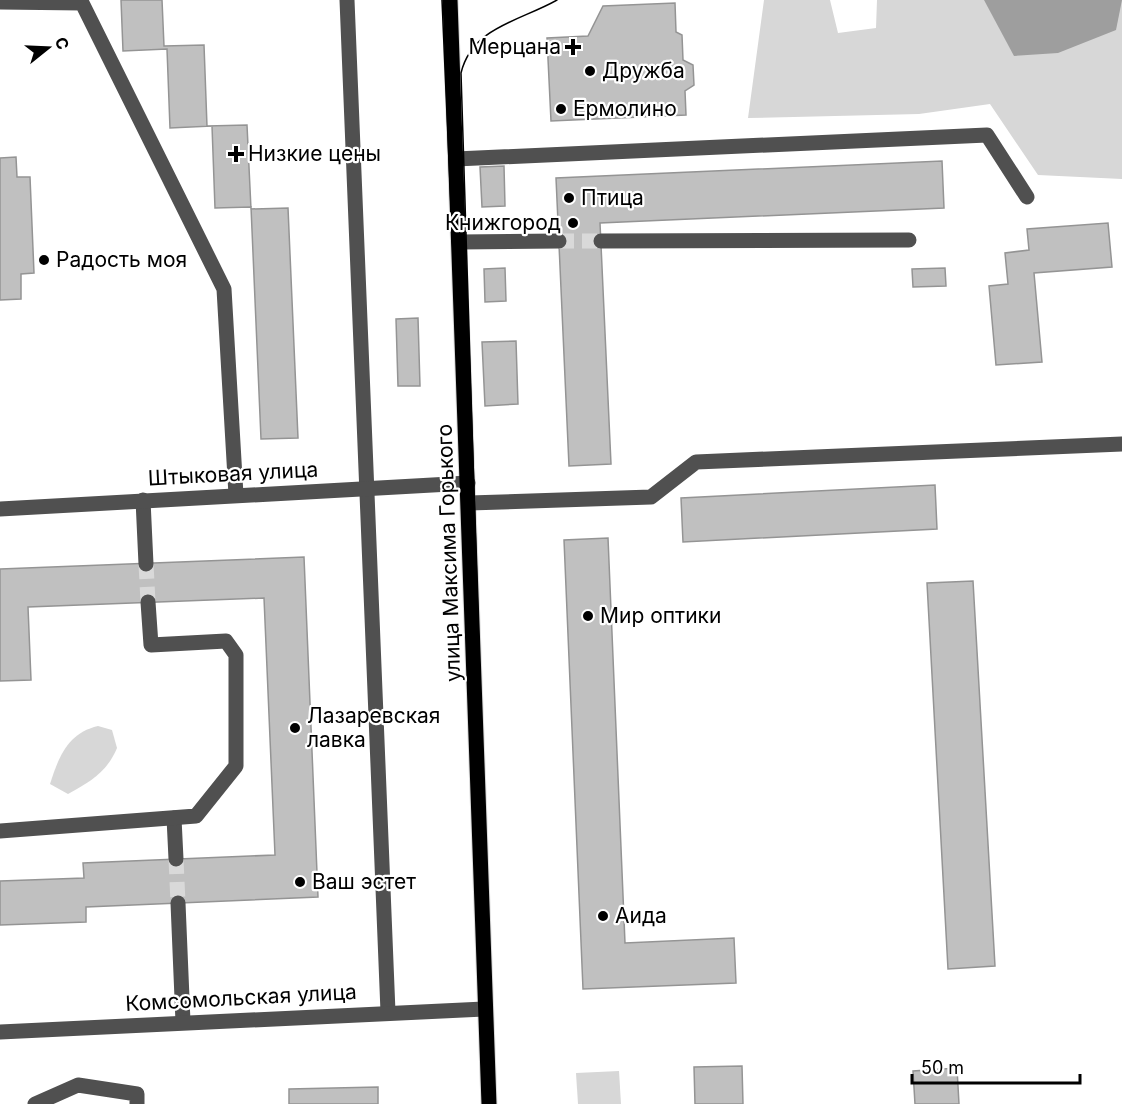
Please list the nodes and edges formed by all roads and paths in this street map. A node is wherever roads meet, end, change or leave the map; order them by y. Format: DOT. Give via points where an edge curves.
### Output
graph roads {
  1 [pos="347,0"];
  2 [pos="450,0"];
  3 [pos="59,1"];
  4 [pos="0,2"];
  5 [pos="456,159"];
  6 [pos="1027,197"];
  7 [pos="909,240"];
  8 [pos="559,241"];
  9 [pos="601,241"];
  10 [pos="459,242"];
  11 [pos="1122,444"];
  12 [pos="468,483"];
  13 [pos="367,487"];
  14 [pos="236,495"];
  15 [pos="143,500"];
  16 [pos="469,503"];
  17 [pos="0,508"];
  18 [pos="146,564"];
  19 [pos="148,602"];
  20 [pos="174,818"];
  21 [pos="0,831"];
  22 [pos="176,860"];
  23 [pos="178,903"];
  24 [pos="484,1009"];
  25 [pos="388,1012"];
  26 [pos="183,1022"];
  27 [pos="0,1032"];
  28 [pos="35,1104"];
  29 [pos="137,1104"];
  30 [pos="489,1104"];
  1 -- 13 [label="street"];
  2 -- 5 [label="main road, улица Максима Горького"];
  3 -- 4 [label="street"];
  3 -- 14 [label="street" via="82,3 224,289"];
  5 -- 6 [label="street" via="987,135"];
  5 -- 10 [label="main road, улица Максима Горького"];
  7 -- 9 [label="street"];
  8 -- 10 [label="street"];
  10 -- 12 [label="main road, улица Максима Горького"];
  11 -- 16 [label="street" via="696,462 651,496"];
  12 -- 13 [label="street, Штыковая улица"];
  12 -- 16 [label="main road, улица Максима Горького"];
  13 -- 14 [label="street, Штыковая улица"];
  13 -- 25 [label="street"];
  14 -- 15 [label="street, Штыковая улица"];
  15 -- 17 [label="street, Штыковая улица"];
  15 -- 18 [label="street"];
  16 -- 24 [label="main road, улица Максима Горького"];
  19 -- 20 [label="street" via="151,645 226,641 236,655 236,766 196,816"];
  20 -- 21 [label="street"];
  20 -- 22 [label="street"];
  23 -- 26 [label="street"];
  24 -- 25 [label="street, Комсомольская улица"];
  24 -- 30 [label="main road, улица Максима Горького"];
  25 -- 26 [label="street, Комсомольская улица"];
  26 -- 27 [label="street, Комсомольская улица"];
  28 -- 29 [label="street" via="78,1085 137,1094"];
}
